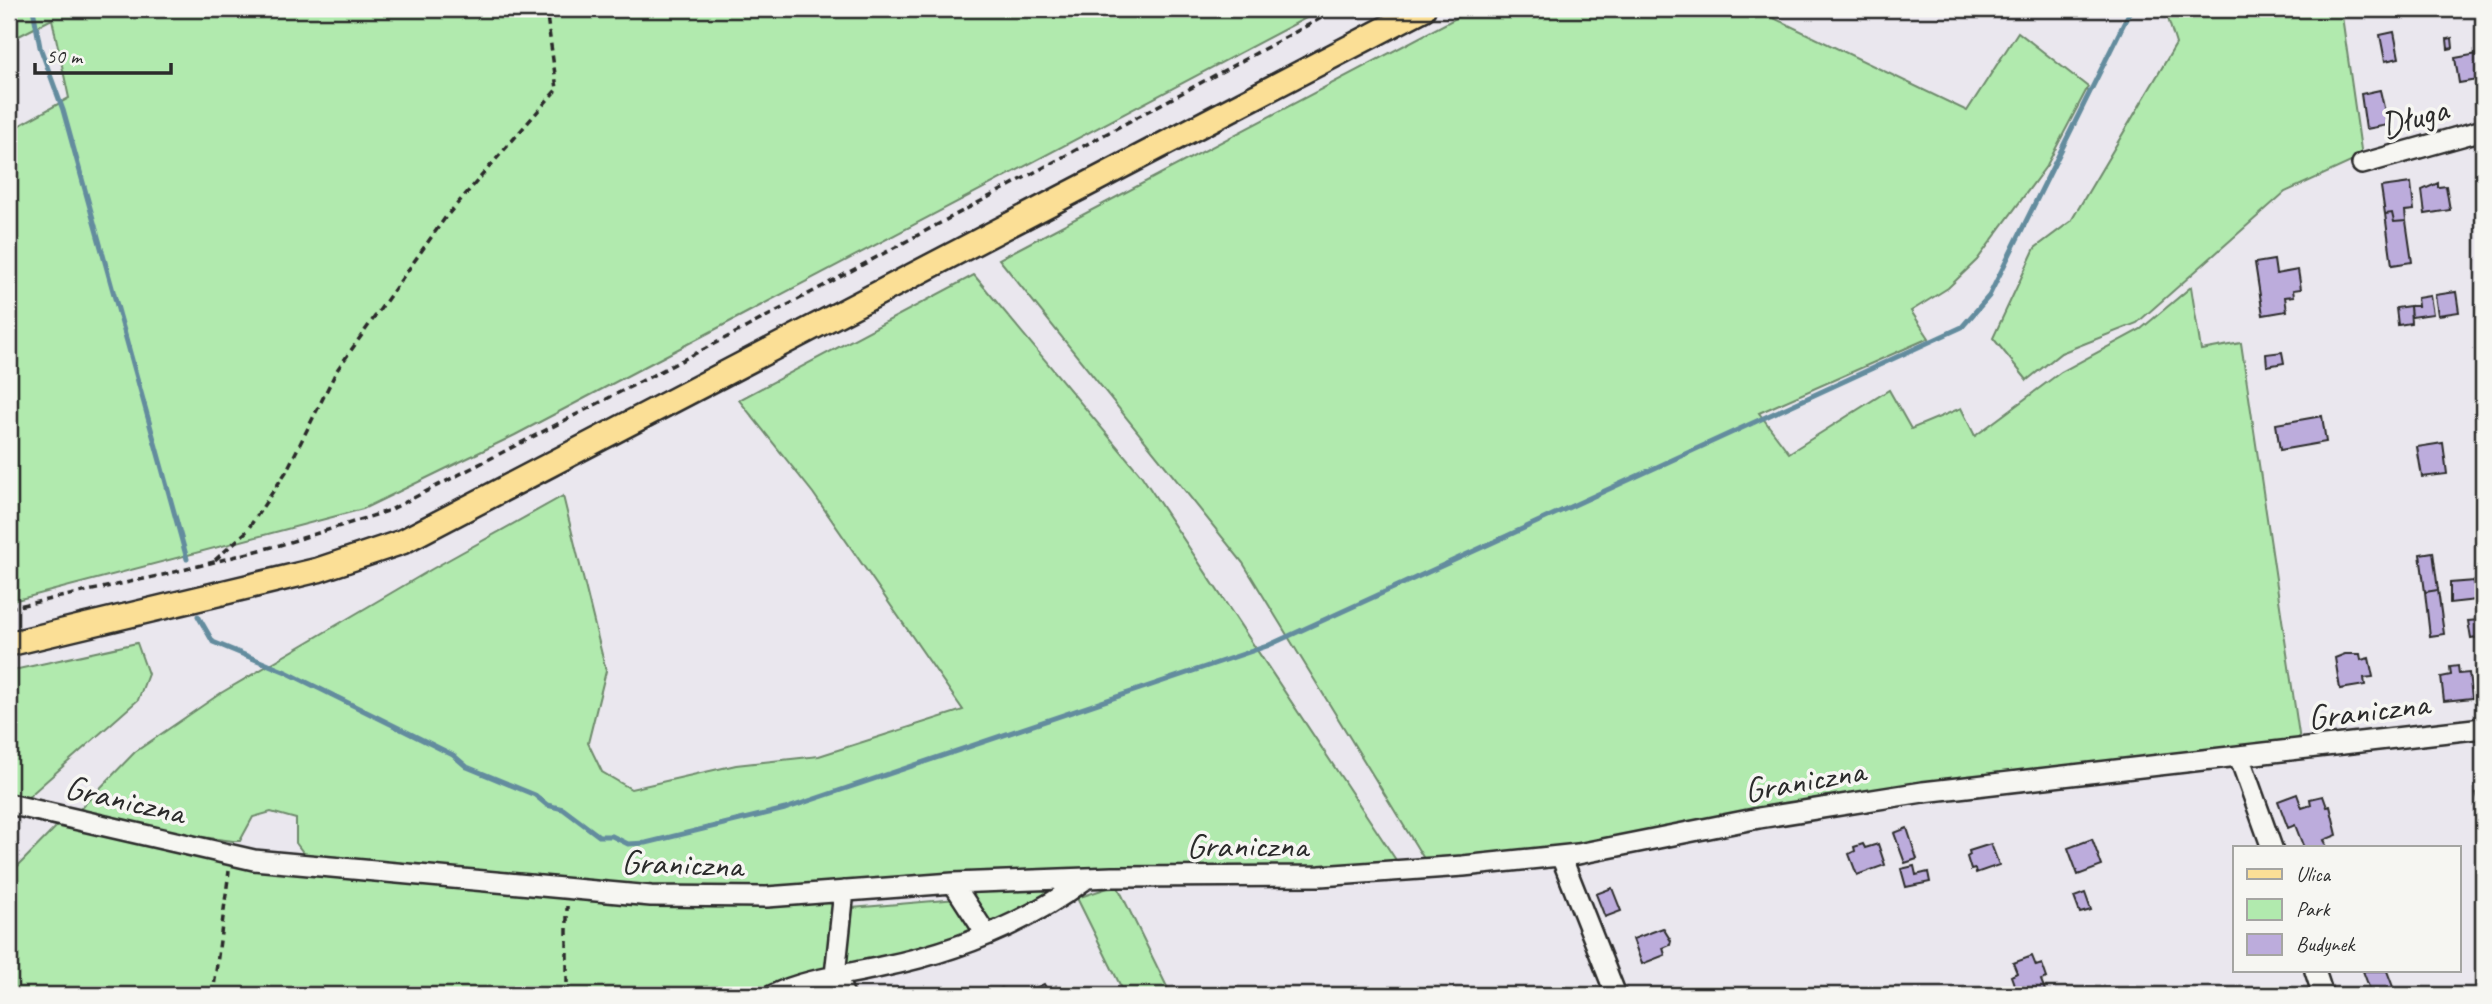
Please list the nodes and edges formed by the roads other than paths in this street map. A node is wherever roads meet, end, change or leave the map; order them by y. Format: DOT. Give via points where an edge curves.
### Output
graph roads {
  1 [pos="1423,9"];
  2 [pos="2483,130"];
  3 [pos="2362,164"];
  4 [pos="9,644"];
  5 [pos="2483,727"];
  6 [pos="2239,756"];
  7 [pos="9,804"];
  8 [pos="2271,846"];
  9 [pos="1562,856"];
  10 [pos="1086,879"];
  11 [pos="953,883"];
  12 [pos="844,891"];
  13 [pos="986,934"];
  14 [pos="2315,972"];
  15 [pos="835,975"];
  16 [pos="773,995"];
  17 [pos="844,995"];
  18 [pos="1616,995"];
  19 [pos="2323,995"];
  1 -- 4 [label="main road" via="402,542 318,570"];
  2 -- 3 [label="street, Długa"];
  5 -- 6 [label="street, Graniczna"];
  6 -- 8 [label="street"];
  6 -- 9 [label="street, Graniczna" via="1923,792"];
  7 -- 12 [label="street, Graniczna" via="231,855 302,866 651,896"];
  9 -- 10 [label="street, Graniczna" via="1320,876"];
  9 -- 18 [label="street"];
  10 -- 11 [label="street, Graniczna"];
  10 -- 13 [label="street" via="1035,913"];
  11 -- 12 [label="street, Graniczna"];
  11 -- 13 [label="street"];
  12 -- 15 [label="street"];
  13 -- 15 [label="street" via="916,958"];
  14 -- 19 [label="street"];
  15 -- 16 [label="street"];
  15 -- 17 [label="street"];
}
